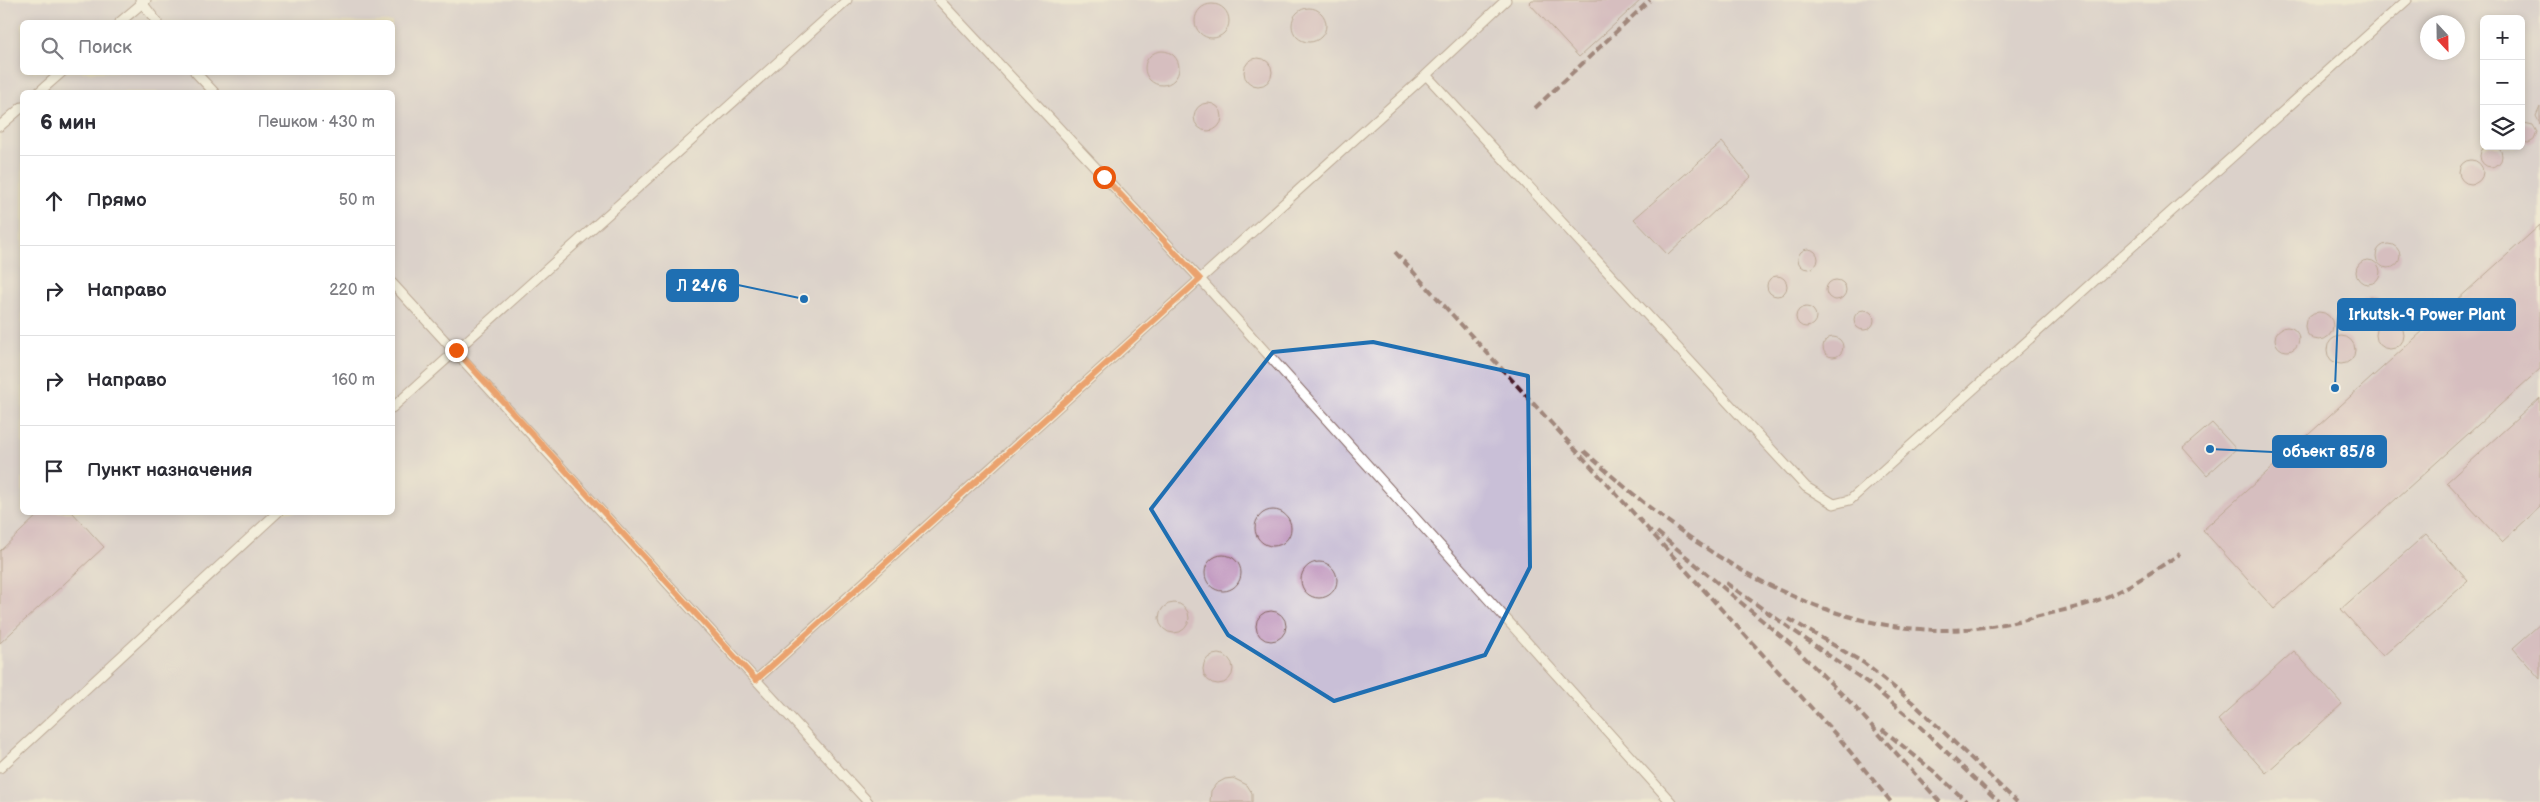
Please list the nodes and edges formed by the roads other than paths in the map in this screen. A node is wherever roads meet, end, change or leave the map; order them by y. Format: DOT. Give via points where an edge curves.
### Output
graph roads {
  1 [pos="847,0"];
  2 [pos="939,0"];
  3 [pos="1506,0"];
  4 [pos="2407,0"];
  5 [pos="143,1"];
  6 [pos="122,20"];
  7 [pos="156,20"];
  8 [pos="59,75"];
  9 [pos="198,75"];
  10 [pos="1426,75"];
  11 [pos="41,90"];
  12 [pos="212,90"];
  13 [pos="20,109"];
  14 [pos="0,126"];
  15 [pos="1200,279"];
  16 [pos="395,286"];
  17 [pos="456,350"];
  18 [pos="395,405"];
  19 [pos="275,515"];
  20 [pos="756,680"];
  21 [pos="0,768"];
  22 [pos="868,802"];
  23 [pos="1671,802"];
  1 -- 17 [label="lane"];
  2 -- 15 [label="lane"];
  3 -- 10 [label="lane"];
  4 -- 10 [label="lane" via="1850,500 1834,504 1806,487"];
  5 -- 6 [label="lane"];
  5 -- 7 [label="lane"];
  8 -- 11 [label="lane"];
  9 -- 12 [label="lane"];
  10 -- 15 [label="lane"];
  13 -- 14 [label="lane"];
  15 -- 20 [label="lane"];
  15 -- 23 [label="lane"];
  16 -- 17 [label="lane"];
  17 -- 18 [label="lane"];
  17 -- 20 [label="lane"];
  19 -- 21 [label="lane"];
  20 -- 22 [label="lane"];
}
